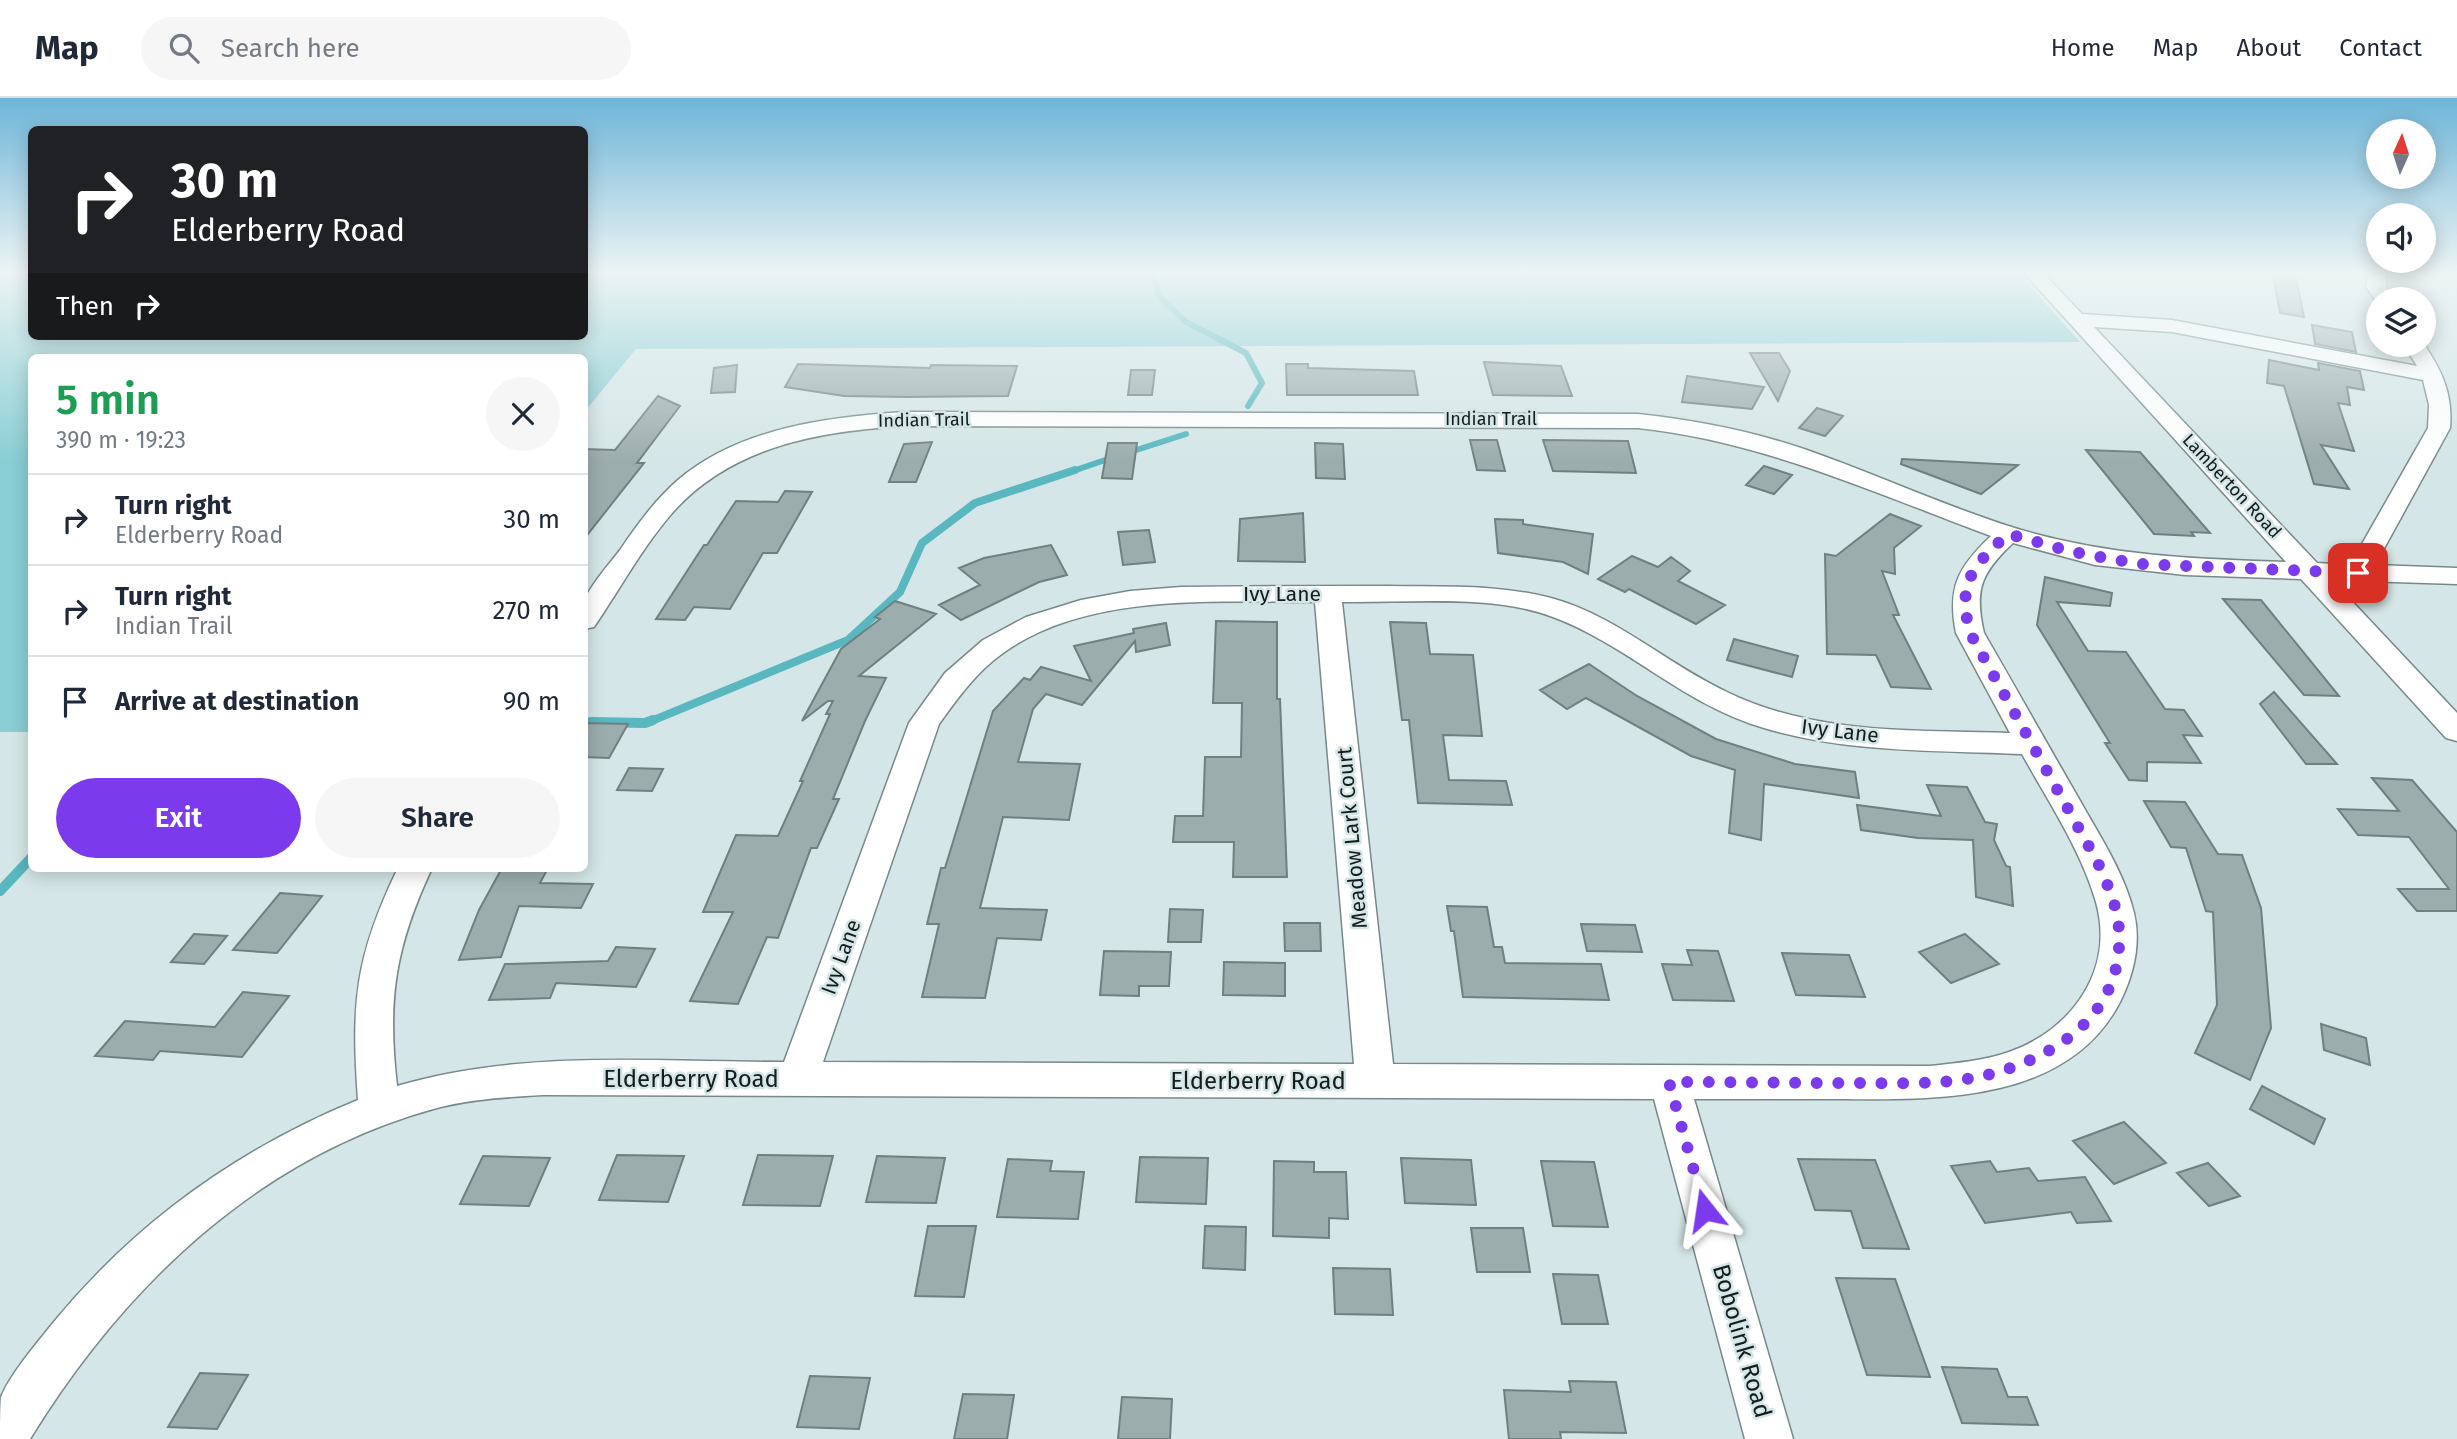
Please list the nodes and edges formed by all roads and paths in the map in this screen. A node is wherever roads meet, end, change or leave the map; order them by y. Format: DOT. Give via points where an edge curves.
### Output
graph roads {
  1 [pos="2094,337"];
  2 [pos="2219,337"];
  3 [pos="2423,357"];
  4 [pos="2444,387"];
  5 [pos="2008,534"];
  6 [pos="2310,571"];
  7 [pos="2358,573"];
  8 [pos="2457,576"];
  9 [pos="1328,594"];
  10 [pos="588,615"];
  11 [pos="2457,731"];
  12 [pos="2032,744"];
  13 [pos="413,872"];
  14 [pos="798,1079"];
  15 [pos="1375,1082"];
  16 [pos="1669,1082"];
  17 [pos="379,1109"];
  18 [pos="2,1439"];
  19 [pos="1769,1439"];
  1 -- 6 [label="street, Lamberton Road"];
  2 -- 4 [label="street"];
  3 -- 4 [label="street"];
  4 -- 7 [label="street" via="2439,428"];
  5 -- 6 [label="street, Indian Trail" via="2140,564"];
  5 -- 10 [label="street, Indian Trail" via="1795,454 1676,425 1624,420 894,420 756,440 679,492"];
  5 -- 12 [label="street, Elderberry Road" via="1971,572 1964,610 1970,633"];
  6 -- 7 [label="street, Indian Trail"];
  6 -- 11 [label="street, Lamberton Road"];
  7 -- 8 [label="street, Indian Trail"];
  9 -- 12 [label="street, Ivy Lane" via="1520,599 1572,615 1706,694 1777,722 1853,736"];
  9 -- 14 [label="street, Ivy Lane" via="1184,594 1112,601 1031,626 983,654 958,676 924,723"];
  9 -- 15 [label="street, Meadow Lark Court"];
  12 -- 16 [label="street, Elderberry Road" via="2097,861 2111,891 2119,930 2117,965 2104,1001 2078,1032 2057,1048 2017,1066 1930,1083"];
  13 -- 17 [label="street" via="394,912 379,964 373,1017"];
  14 -- 15 [label="street, Elderberry Road"];
  14 -- 17 [label="street, Elderberry Road" via="543,1078 438,1092"];
  15 -- 16 [label="street, Elderberry Road"];
  16 -- 19 [label="street, Bobolink Road"];
  17 -- 18 [label="street, Elderberry Road" via="279,1157 219,1195 161,1242 107,1294 57,1354"];
}
